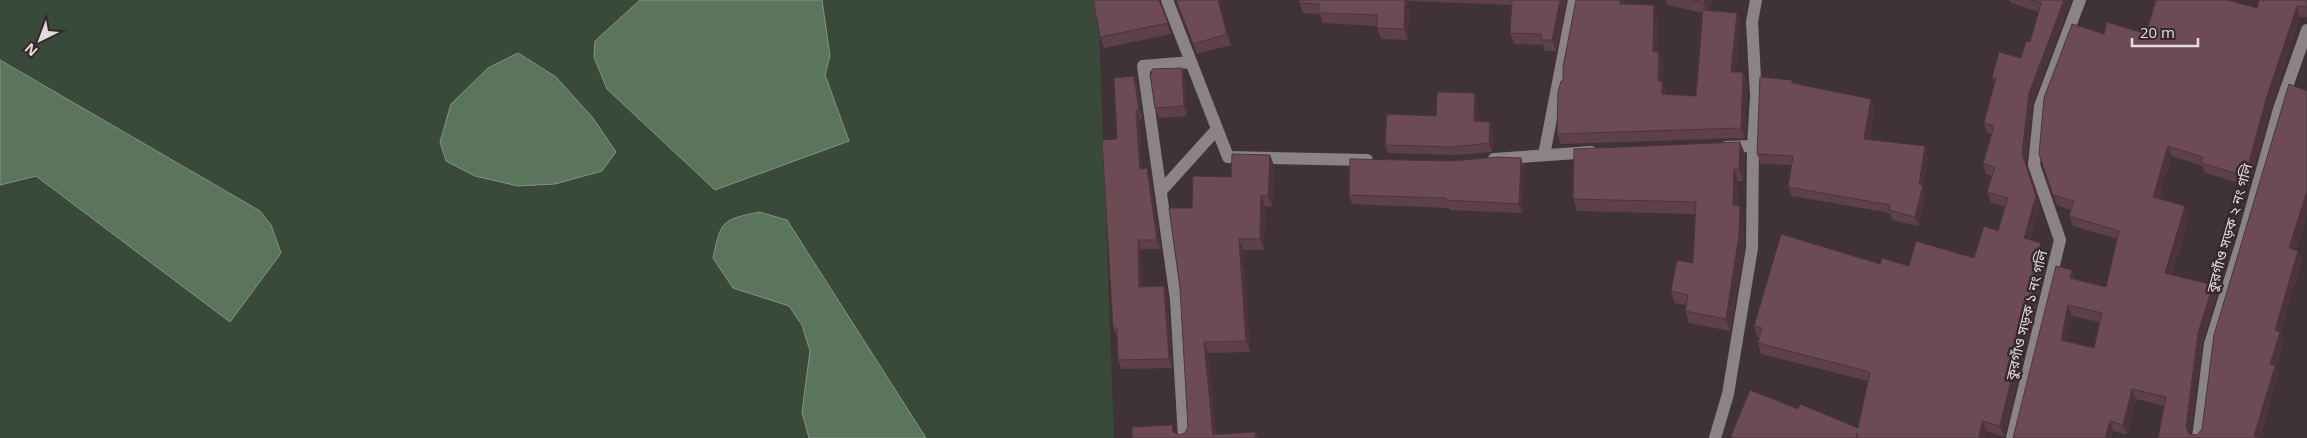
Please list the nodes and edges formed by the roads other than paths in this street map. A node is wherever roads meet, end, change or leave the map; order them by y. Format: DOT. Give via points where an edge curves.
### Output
graph roads {
  1 [pos="1167,0"];
  2 [pos="1574,0"];
  3 [pos="1756,0"];
  4 [pos="2080,0"];
  5 [pos="2307,30"];
  6 [pos="1191,62"];
  7 [pos="1217,129"];
  8 [pos="1753,146"];
  9 [pos="1715,147"];
  10 [pos="1608,151"];
  11 [pos="1544,155"];
  12 [pos="1486,160"];
  13 [pos="1377,161"];
  14 [pos="1161,191"];
  15 [pos="1184,438"];
  16 [pos="1715,438"];
  17 [pos="2012,438"];
  18 [pos="2198,438"];
  1 -- 6 [label="street"];
  2 -- 11 [label="street"];
  3 -- 8 [label="street" via="1752,22 1756,96"];
  4 -- 17 [label="street, কুরগাঁও সড়ক ১ নং গলি" via="2040,106 2034,165 2060,240"];
  5 -- 18 [label="street, কুরগাঁও সড়ক ২ নং গলি" via="2279,109 2210,344"];
  6 -- 7 [label="street"];
  6 -- 14 [label="street" via="1144,66"];
  7 -- 13 [label="street" via="1228,157"];
  7 -- 14 [label="street"];
  8 -- 9 [label="street"];
  8 -- 16 [label="street" via="1752,248 1728,394"];
  10 -- 11 [label="street"];
  11 -- 12 [label="street"];
  14 -- 15 [label="street" via="1176,300"];
}
